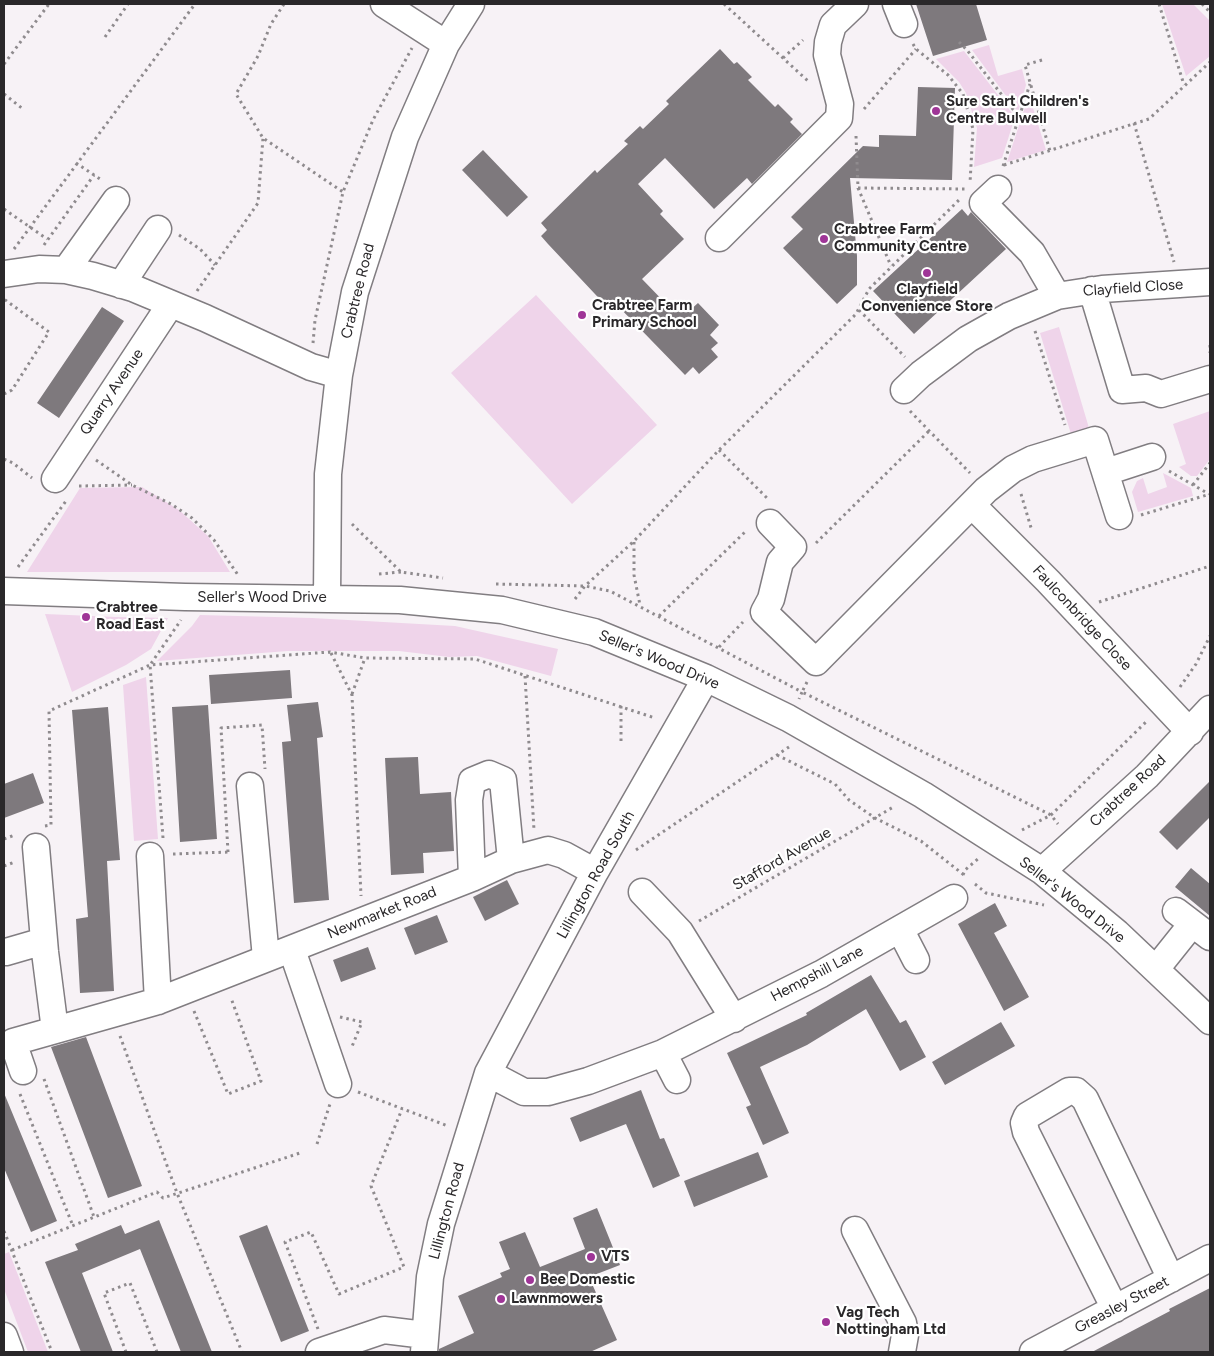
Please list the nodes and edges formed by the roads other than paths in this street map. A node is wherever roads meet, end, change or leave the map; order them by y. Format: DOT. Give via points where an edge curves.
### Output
graph roads {
  1 [pos="384,4"];
  2 [pos="470,4"];
  3 [pos="855,4"];
  4 [pos="446,44"];
  5 [pos="998,189"];
  6 [pos="116,200"];
  7 [pos="158,229"];
  8 [pos="720,238"];
  9 [pos="14,266"];
  10 [pos="66,270"];
  11 [pos="1210,282"];
  12 [pos="122,285"];
  13 [pos="1092,290"];
  14 [pos="1057,296"];
  15 [pos="177,307"];
  16 [pos="339,375"];
  17 [pos="1210,379"];
  18 [pos="913,382"];
  19 [pos="1152,457"];
  20 [pos="1106,472"];
  21 [pos="65,489"];
  22 [pos="979,497"];
  23 [pos="1119,516"];
  24 [pos="764,519"];
  25 [pos="8,583"];
  26 [pos="327,598"];
  27 [pos="706,678"];
  28 [pos="1203,721"];
  29 [pos="250,786"];
  30 [pos="33,836"];
  31 [pos="158,855"];
  32 [pos="511,860"];
  33 [pos="1042,871"];
  34 [pos="595,872"];
  35 [pos="472,878"];
  36 [pos="958,886"];
  37 [pos="642,892"];
  38 [pos="1193,924"];
  39 [pos="900,929"];
  40 [pos="44,941"];
  41 [pos="292,950"];
  42 [pos="6,952"];
  43 [pos="266,958"];
  44 [pos="916,960"];
  45 [pos="1156,969"];
  46 [pos="158,1001"];
  47 [pos="734,1018"];
  48 [pos="1210,1020"];
  49 [pos="55,1030"];
  50 [pos="662,1054"];
  51 [pos="488,1073"];
  52 [pos="20,1080"];
  53 [pos="676,1080"];
  54 [pos="338,1084"];
  55 [pos="855,1230"];
  56 [pos="1210,1258"];
  57 [pos="1171,1279"];
  58 [pos="1115,1309"];
  59 [pos="4,1336"];
  60 [pos="425,1343"];
  61 [pos="323,1351"];
  62 [pos="10,1352"];
  63 [pos="902,1352"];
  64 [pos="1037,1352"];
  1 -- 4 [label="street"];
  2 -- 4 [label="street, Crabtree Road"];
  3 -- 8 [label="street" via="833,25 827,55 840,104 850,116"];
  4 -- 16 [label="street, Crabtree Road" via="405,137 382,202 355,292"];
  5 -- 14 [label="street" via="983,203 1032,253"];
  6 -- 10 [label="street"];
  7 -- 12 [label="street"];
  9 -- 10 [label="street"];
  10 -- 12 [label="street"];
  11 -- 13 [label="street, Clayfield Close"];
  12 -- 15 [label="street"];
  13 -- 14 [label="street, Clayfield Close"];
  13 -- 17 [label="street" via="1122,390 1146,388 1161,394"];
  14 -- 18 [label="street, Clayfield Close" via="1028,307 968,339"];
  15 -- 16 [label="street" via="311,367"];
  15 -- 21 [label="street, Quarry Avenue" via="76,447"];
  16 -- 26 [label="street, Crabtree Road" via="328,474"];
  19 -- 20 [label="street"];
  20 -- 22 [label="street" via="1095,440 1033,459 1013,469"];
  20 -- 23 [label="street"];
  22 -- 24 [label="street" via="816,662 764,612 772,599 780,562 793,547"];
  22 -- 28 [label="street, Faulconbridge Close" via="1075,610 1164,705"];
  25 -- 26 [label="street, Seller's Wood Drive" via="186,597"];
  26 -- 27 [label="street, Seller's Wood Drive" via="400,600 502,610 594,632"];
  27 -- 33 [label="street, Seller's Wood Drive" via="788,718 923,794"];
  27 -- 34 [label="street, Lillington Road South"];
  28 -- 33 [label="street, Crabtree Road"];
  29 -- 43 [label="street"];
  30 -- 40 [label="street"];
  31 -- 46 [label="street"];
  32 -- 34 [label="street, Newmarket Road" via="548,850 564,854"];
  32 -- 35 [label="street, Newmarket Road"];
  32 -- 35 [label="street" via="503,780 489,774 472,781 469,800"];
  33 -- 45 [label="street, Seller's Wood Drive"];
  34 -- 51 [label="street, Lillington Road South"];
  35 -- 41 [label="street, Newmarket Road"];
  36 -- 39 [label="street, Hempshill Lane"];
  37 -- 47 [label="street" via="680,932"];
  38 -- 45 [label="street"];
  39 -- 44 [label="street"];
  39 -- 47 [label="street, Hempshill Lane"];
  40 -- 42 [label="street"];
  40 -- 49 [label="street"];
  41 -- 43 [label="street, Newmarket Road"];
  41 -- 54 [label="street"];
  43 -- 46 [label="street, Newmarket Road"];
  45 -- 48 [label="street, Seller's Wood Drive"];
  46 -- 49 [label="street, Newmarket Road"];
  47 -- 50 [label="street, Hempshill Lane"];
  49 -- 52 [label="street, Newmarket Road" via="13,1042"];
  50 -- 51 [label="street, Hempshill Lane" via="548,1092 524,1092"];
  50 -- 53 [label="street"];
  51 -- 60 [label="street, Lillington Road" via="441,1224 430,1276"];
  55 -- 63 [label="street" via="903,1323"];
  56 -- 57 [label="street, Greasley Street"];
  57 -- 58 [label="street, Greasley Street"];
  57 -- 58 [label="street" via="1085,1099 1076,1091 1069,1090 1027,1116 1024,1123"];
  58 -- 64 [label="street, Greasley Street"];
  59 -- 62 [label="street"];
  60 -- 61 [label="street" via="384,1330"];
}
